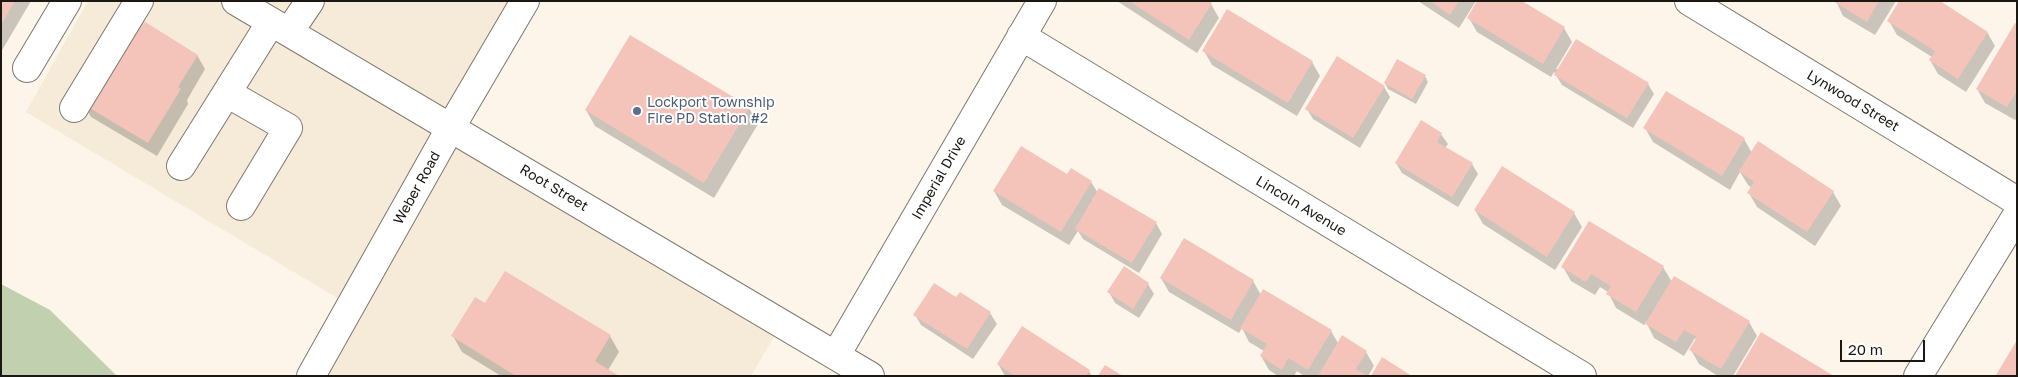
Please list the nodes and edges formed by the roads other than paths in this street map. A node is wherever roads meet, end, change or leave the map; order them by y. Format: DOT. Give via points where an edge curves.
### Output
graph roads {
  1 [pos="67,1"];
  2 [pos="139,1"];
  3 [pos="236,1"];
  4 [pos="310,1"];
  5 [pos="525,1"];
  6 [pos="1042,1"];
  7 [pos="1689,1"];
  8 [pos="280,27"];
  9 [pos="1021,36"];
  10 [pos="27,68"];
  11 [pos="227,93"];
  12 [pos="74,108"];
  13 [pos="451,127"];
  14 [pos="181,166"];
  15 [pos="2017,201"];
  16 [pos="241,206"];
  17 [pos="2017,215"];
  18 [pos="836,355"];
  19 [pos="311,376"];
  20 [pos="870,376"];
  21 [pos="1582,376"];
  22 [pos="1918,376"];
  1 -- 10 [label="street"];
  2 -- 12 [label="street"];
  3 -- 8 [label="street, Root Street"];
  4 -- 8 [label="street"];
  5 -- 13 [label="street, Weber Road"];
  6 -- 9 [label="street, Imperial Drive"];
  7 -- 15 [label="street, Lynwood Street"];
  8 -- 11 [label="street"];
  8 -- 13 [label="street, Root Street"];
  9 -- 18 [label="street, Imperial Drive"];
  9 -- 21 [label="street, Lincoln Avenue"];
  11 -- 14 [label="street"];
  11 -- 16 [label="street" via="288,128"];
  13 -- 18 [label="street, Root Street"];
  13 -- 19 [label="street, Weber Road"];
  17 -- 22 [label="street"];
  18 -- 20 [label="street, Root Street"];
}
